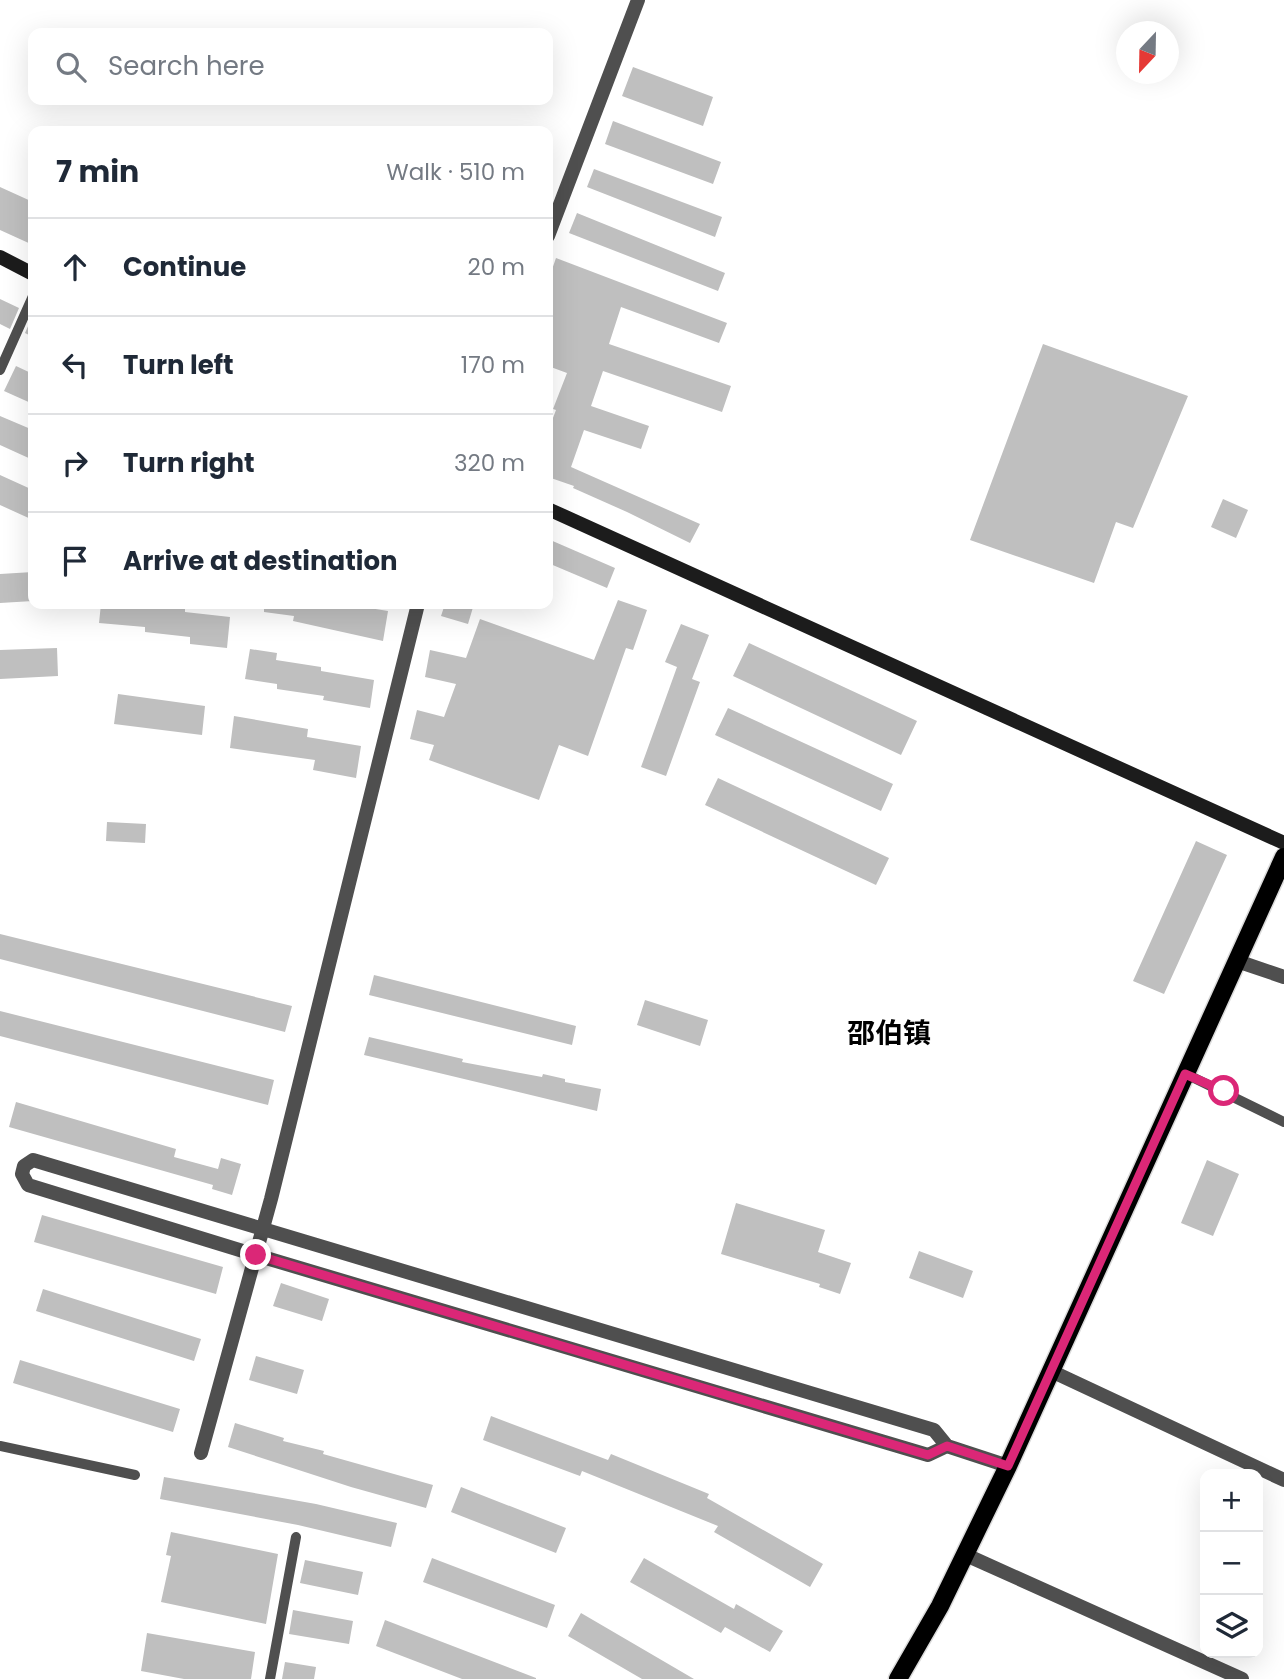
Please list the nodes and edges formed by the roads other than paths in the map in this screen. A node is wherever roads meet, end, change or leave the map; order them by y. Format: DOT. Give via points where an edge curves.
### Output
graph roads {
  1 [pos="638,0"];
  2 [pos="553,223"];
  3 [pos="0,257"];
  4 [pos="28,271"];
  5 [pos="28,307"];
  6 [pos="0,370"];
  7 [pos="553,511"];
  8 [pos="417,609"];
  9 [pos="1284,843"];
  10 [pos="1284,857"];
  11 [pos="1237,961"];
  12 [pos="1284,977"];
  13 [pos="1185,1074"];
  14 [pos="1284,1122"];
  15 [pos="263,1229"];
  16 [pos="256,1255"];
  17 [pos="1051,1371"];
  18 [pos="0,1446"];
  19 [pos="947,1446"];
  20 [pos="201,1453"];
  21 [pos="1008,1466"];
  22 [pos="135,1475"];
  23 [pos="1284,1480"];
  24 [pos="296,1537"];
  25 [pos="966,1555"];
  26 [pos="270,1679"];
  27 [pos="898,1679"];
  28 [pos="1242,1679"];
  1 -- 2 [label="street"];
  3 -- 4 [label="main road"];
  5 -- 6 [label="lane"];
  7 -- 9 [label="main road"];
  8 -- 15 [label="street"];
  10 -- 11 [label="main road"];
  11 -- 12 [label="street"];
  11 -- 13 [label="main road"];
  13 -- 14 [label="lane"];
  13 -- 17 [label="main road"];
  15 -- 16 [label="street"];
  15 -- 16 [label="street" via="33,1160 24,1166 22,1174 28,1185"];
  15 -- 19 [label="street" via="934,1430"];
  16 -- 19 [label="street" via="928,1455"];
  16 -- 20 [label="street"];
  17 -- 21 [label="main road"];
  17 -- 23 [label="street"];
  18 -- 22 [label="lane"];
  19 -- 21 [label="street"];
  21 -- 25 [label="main road"];
  24 -- 26 [label="lane"];
  25 -- 27 [label="main road"];
  25 -- 28 [label="street"];
}
